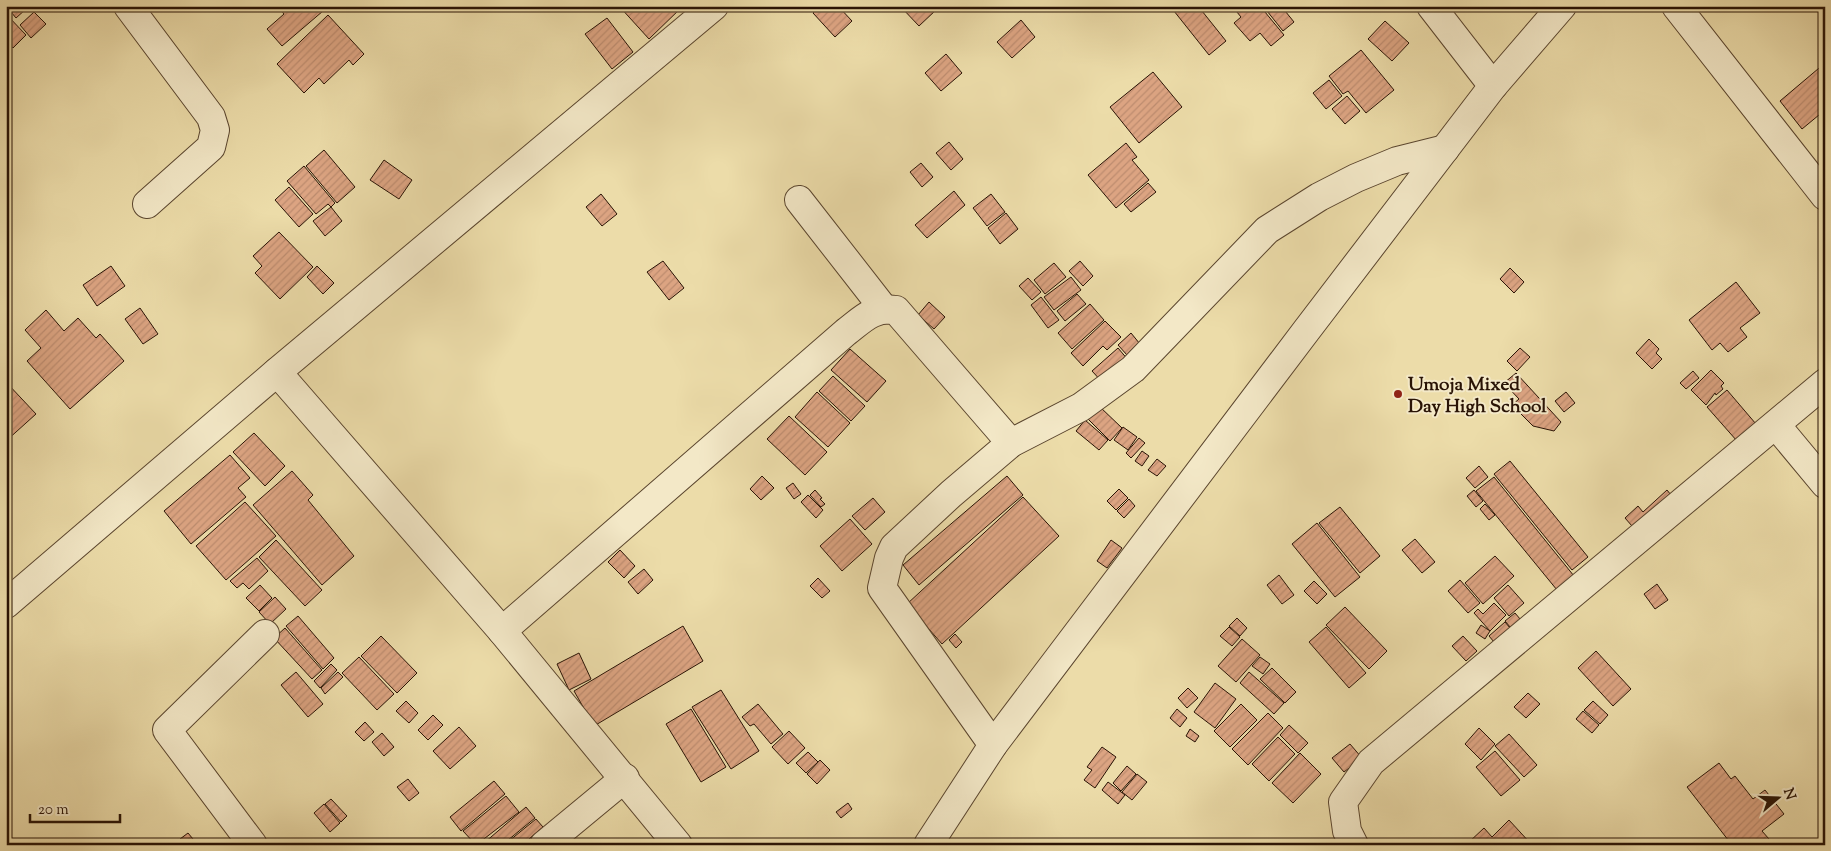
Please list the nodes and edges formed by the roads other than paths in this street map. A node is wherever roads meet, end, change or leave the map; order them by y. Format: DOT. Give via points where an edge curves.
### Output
graph roads {
  1 [pos="128,6"];
  2 [pos="714,6"];
  3 [pos="1431,6"];
  4 [pos="1562,6"];
  5 [pos="1676,6"];
  6 [pos="1493,86"];
  7 [pos="1445,149"];
  8 [pos="1825,196"];
  9 [pos="798,200"];
  10 [pos="147,204"];
  11 [pos="884,309"];
  12 [pos="277,372"];
  13 [pos="1825,383"];
  14 [pos="1776,425"];
  15 [pos="1011,443"];
  16 [pos="1825,484"];
  17 [pos="6,604"];
  18 [pos="502,631"];
  19 [pos="265,634"];
  20 [pos="993,745"];
  21 [pos="625,778"];
  22 [pos="250,844"];
  23 [pos="544,845"];
  24 [pos="678,845"];
  25 [pos="928,845"];
  26 [pos="1354,845"];
  1 -- 10 [label="street" via="211,117 216,130 211,147"];
  2 -- 12 [label="street"];
  3 -- 6 [label="street"];
  4 -- 6 [label="street"];
  5 -- 8 [label="street"];
  6 -- 7 [label="street"];
  7 -- 15 [label="street" via="1397,161 1356,178 1318,197 1266,230 1133,369 1081,407"];
  7 -- 20 [label="street"];
  9 -- 11 [label="street"];
  11 -- 15 [label="street" via="896,310"];
  11 -- 18 [label="street" via="871,313 846,332"];
  12 -- 17 [label="street"];
  12 -- 18 [label="street"];
  13 -- 14 [label="street"];
  14 -- 16 [label="street"];
  14 -- 26 [label="street" via="1371,762 1343,802 1347,831"];
  15 -- 20 [label="street" via="894,547 882,588"];
  18 -- 21 [label="street"];
  19 -- 22 [label="street" via="166,730"];
  20 -- 25 [label="street"];
  21 -- 23 [label="street"];
  21 -- 24 [label="street"];
}
